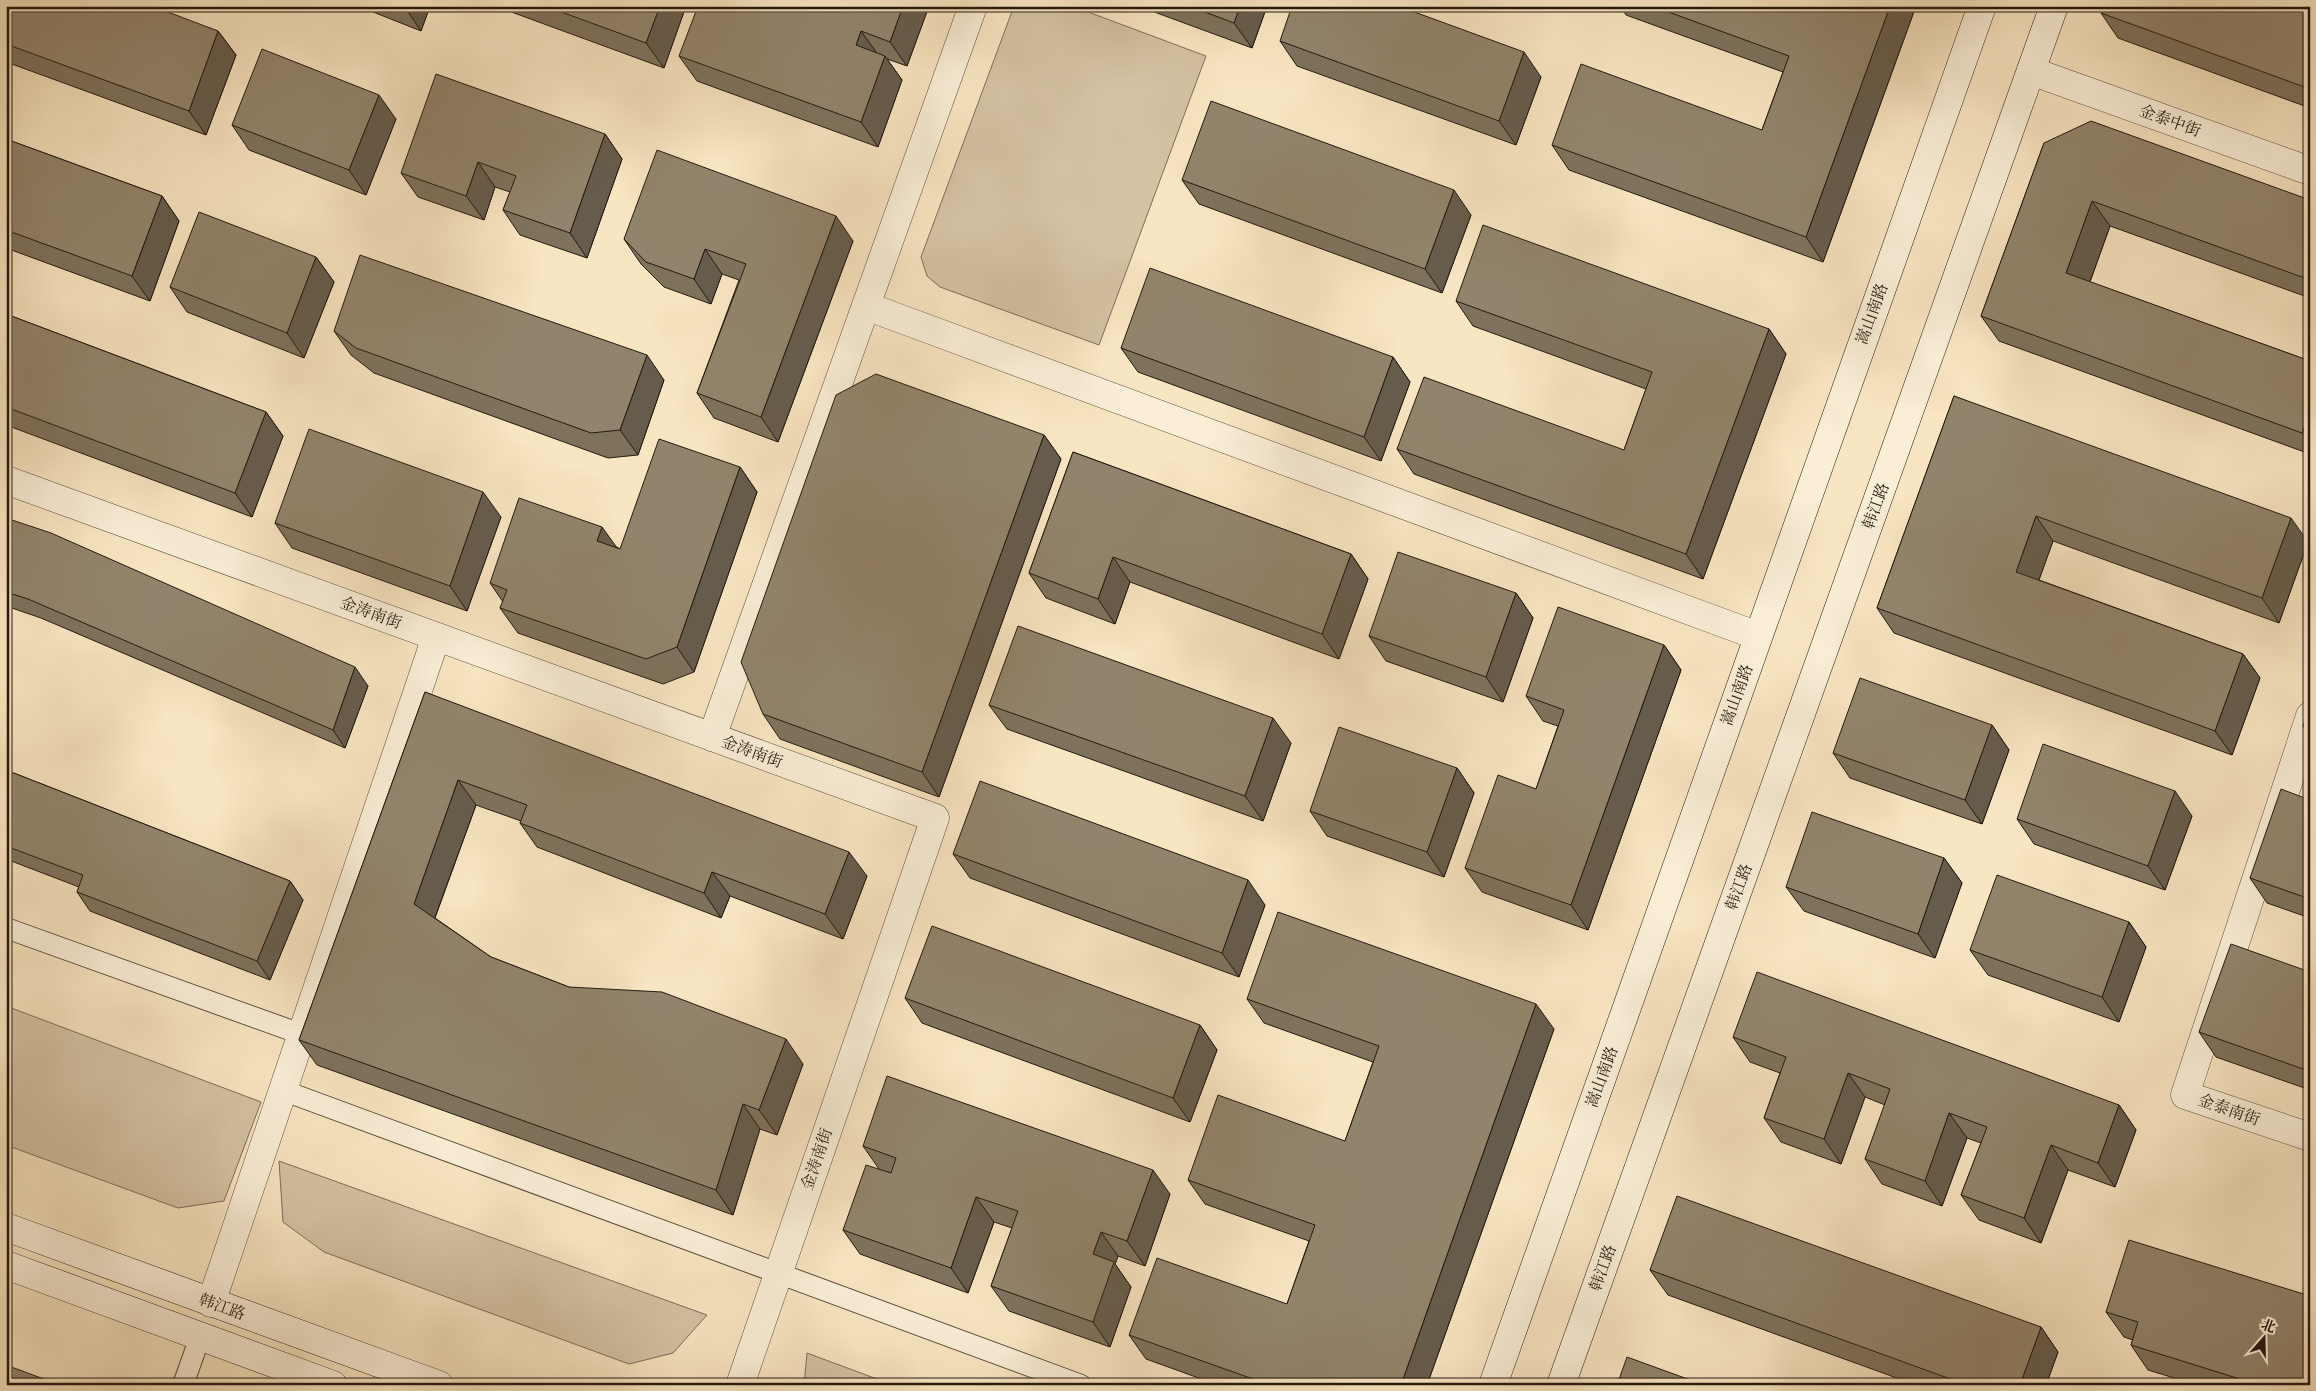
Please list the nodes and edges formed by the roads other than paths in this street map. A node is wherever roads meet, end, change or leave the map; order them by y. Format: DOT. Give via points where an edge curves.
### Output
graph roads {
  1 [pos="973,6"];
  2 [pos="1982,6"];
  3 [pos="2054,6"];
  4 [pos="2031,71"];
  5 [pos="2310,171"];
  6 [pos="866,306"];
  7 [pos="6,480"];
  8 [pos="1758,636"];
  9 [pos="436,637"];
  10 [pos="2310,716"];
  11 [pos="712,738"];
  12 [pos="6,928"];
  13 [pos="301,1034"];
  14 [pos="282,1090"];
  15 [pos="2310,1138"];
  16 [pos="6,1227"];
  17 [pos="6,1265"];
  18 [pos="778,1273"];
  19 [pos="211,1303"];
  20 [pos="200,1337"];
  21 [pos="183,1385"];
  22 [pos="333,1385"];
  23 [pos="439,1385"];
  24 [pos="740,1385"];
  25 [pos="1081,1385"];
  26 [pos="1493,1385"];
  27 [pos="1561,1385"];
  1 -- 6 [label="street"];
  2 -- 8 [label="street, 嵩山南路"];
  3 -- 4 [label="street"];
  4 -- 5 [label="street, 金泰中街"];
  4 -- 27 [label="street, 韩江路"];
  6 -- 8 [label="street"];
  6 -- 11 [label="street"];
  7 -- 9 [label="street, 金涛南街"];
  8 -- 26 [label="street, 嵩山南路"];
  9 -- 11 [label="street, 金涛南街"];
  9 -- 13 [label="street"];
  10 -- 15 [label="street, 金泰南街" via="2185,1095"];
  11 -- 18 [label="street, 金涛南街" via="935,818"];
  12 -- 13 [label="lane"];
  13 -- 14 [label="street"];
  14 -- 18 [label="lane"];
  14 -- 19 [label="street"];
  16 -- 19 [label="street, 韩江路"];
  17 -- 20 [label="street"];
  18 -- 24 [label="street, 金涛南街"];
  18 -- 25 [label="lane"];
  19 -- 23 [label="street, 韩江路"];
  20 -- 21 [label="lane"];
  20 -- 22 [label="street"];
}
